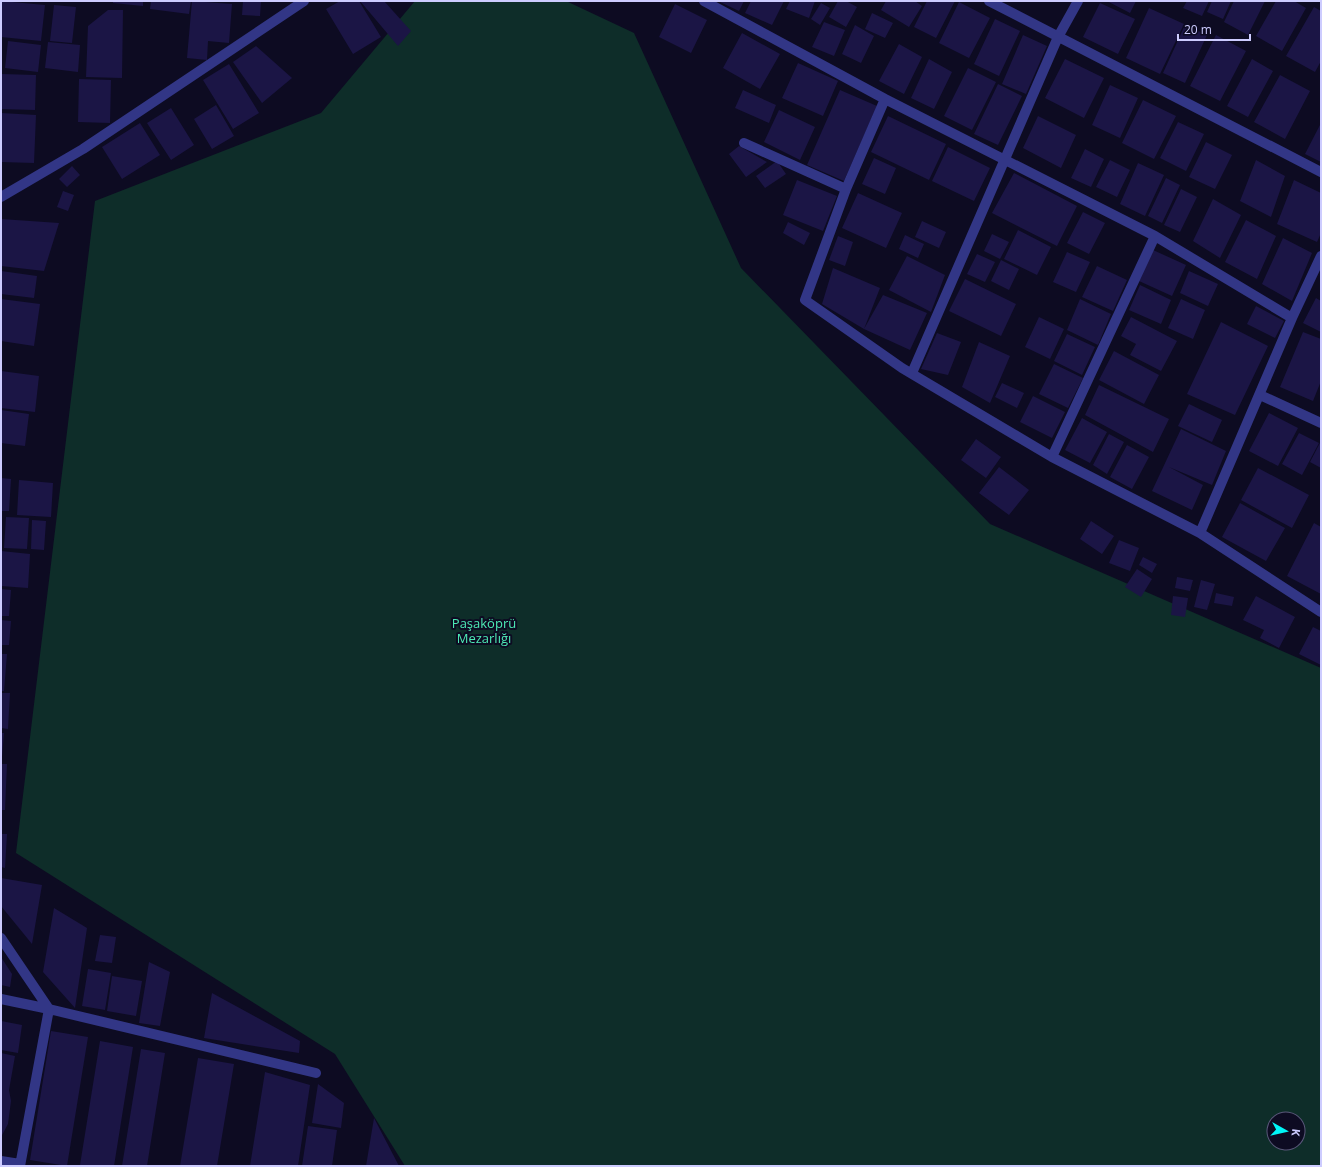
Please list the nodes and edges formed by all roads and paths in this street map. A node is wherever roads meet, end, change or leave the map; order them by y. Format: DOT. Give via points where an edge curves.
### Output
graph roads {
  1 [pos="304,1"];
  2 [pos="704,1"];
  3 [pos="989,1"];
  4 [pos="1078,1"];
  5 [pos="1058,37"];
  6 [pos="885,99"];
  7 [pos="744,143"];
  8 [pos="1005,160"];
  9 [pos="1321,172"];
  10 [pos="846,189"];
  11 [pos="1,196"];
  12 [pos="1155,236"];
  13 [pos="1321,256"];
  14 [pos="1292,318"];
  15 [pos="912,373"];
  16 [pos="1260,395"];
  17 [pos="1321,423"];
  18 [pos="1052,457"];
  19 [pos="1200,533"];
  20 [pos="1321,612"];
  21 [pos="1,938"];
  22 [pos="1,999"];
  23 [pos="50,1009"];
  24 [pos="316,1073"];
  25 [pos="1,1161"];
  26 [pos="20,1165"];
  1 -- 11 [label="street" via="82,149"];
  2 -- 6 [label="street"];
  3 -- 5 [label="street"];
  4 -- 5 [label="street"];
  5 -- 8 [label="street"];
  5 -- 9 [label="street"];
  6 -- 8 [label="street"];
  6 -- 10 [label="street"];
  7 -- 10 [label="street"];
  8 -- 12 [label="street"];
  8 -- 15 [label="street"];
  10 -- 15 [label="street" via="805,300"];
  12 -- 14 [label="street"];
  12 -- 18 [label="street"];
  13 -- 14 [label="street"];
  14 -- 16 [label="street"];
  15 -- 18 [label="street"];
  16 -- 17 [label="street"];
  16 -- 19 [label="street"];
  18 -- 19 [label="street"];
  19 -- 20 [label="street"];
  21 -- 23 [label="street"];
  22 -- 23 [label="street"];
  23 -- 24 [label="street"];
  23 -- 26 [label="street"];
  25 -- 26 [label="street"];
}
